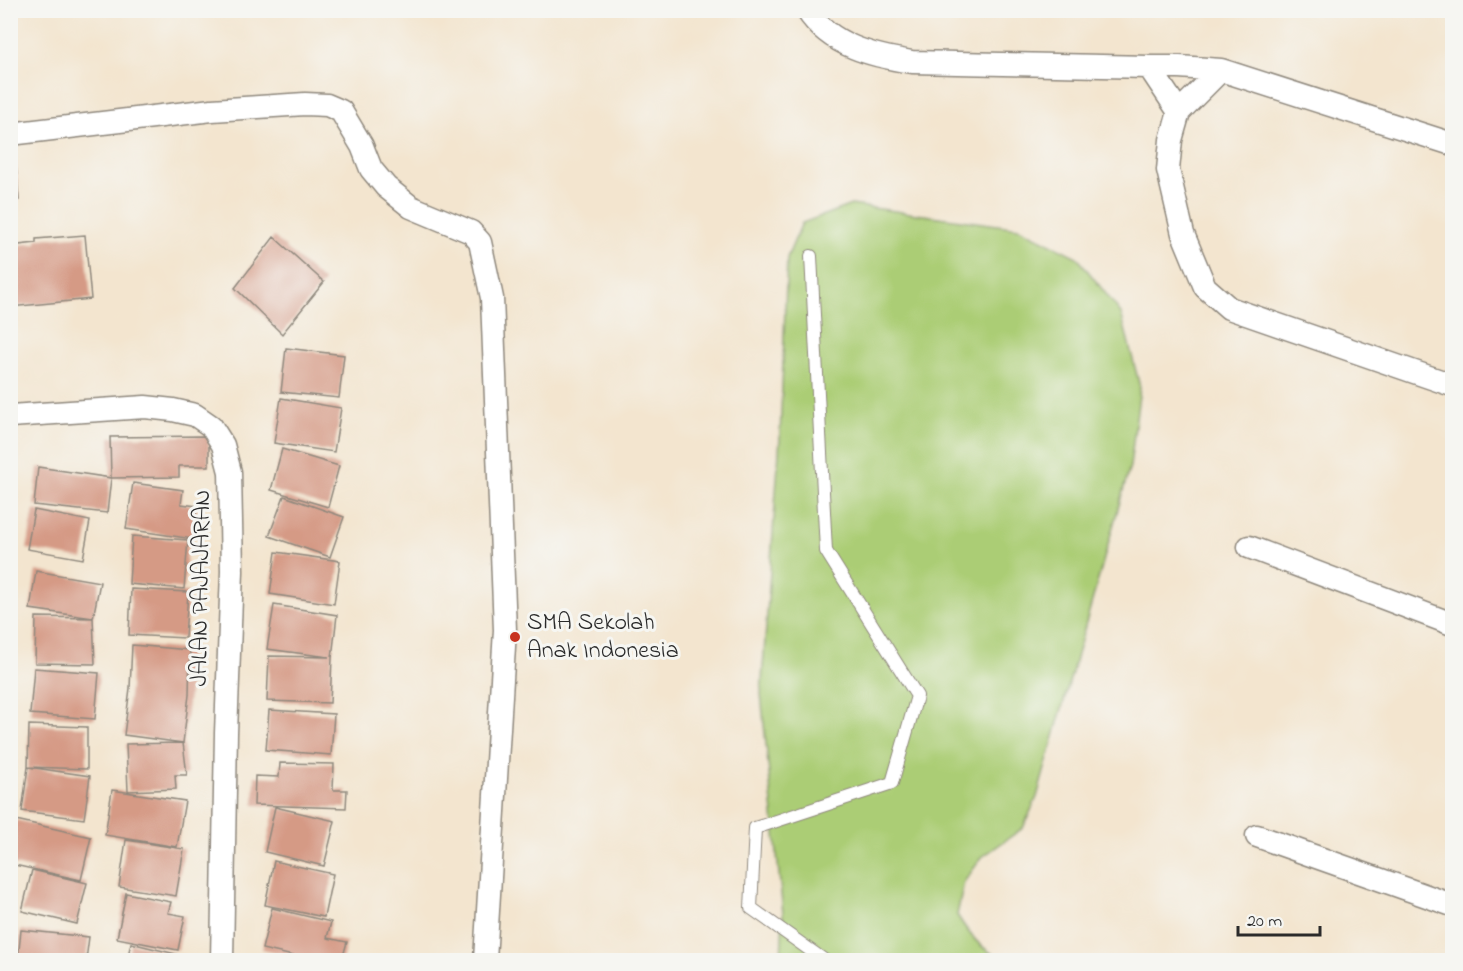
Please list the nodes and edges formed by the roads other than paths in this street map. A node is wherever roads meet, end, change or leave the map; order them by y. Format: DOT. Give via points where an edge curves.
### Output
graph roads {
  1 [pos="807,10"];
  2 [pos="1149,67"];
  3 [pos="1221,70"];
  4 [pos="1179,112"];
  5 [pos="10,134"];
  6 [pos="1452,144"];
  7 [pos="811,256"];
  8 [pos="1452,385"];
  9 [pos="10,416"];
  10 [pos="1249,547"];
  11 [pos="1452,624"];
  12 [pos="1257,836"];
  13 [pos="1452,905"];
  14 [pos="222,960"];
  15 [pos="485,960"];
  16 [pos="824,960"];
  1 -- 2 [label="street" via="814,22 835,38 882,58"];
  2 -- 3 [label="street"];
  2 -- 4 [label="street"];
  3 -- 4 [label="street"];
  3 -- 6 [label="street"];
  4 -- 8 [label="street" via="1168,170 1183,234 1205,287 1229,308"];
  5 -- 15 [label="street" via="212,110 327,105 341,111 371,169 386,188 411,207 471,232 480,242 492,298 505,630"];
  7 -- 16 [label="lane" via="826,551 917,696 892,783 754,828 751,908"];
  9 -- 14 [label="street, JALAN PAJAJARAN" via="145,407 173,410 195,415 211,426 223,446 230,472 232,571"];
  10 -- 11 [label="street"];
  12 -- 13 [label="street"];
}
